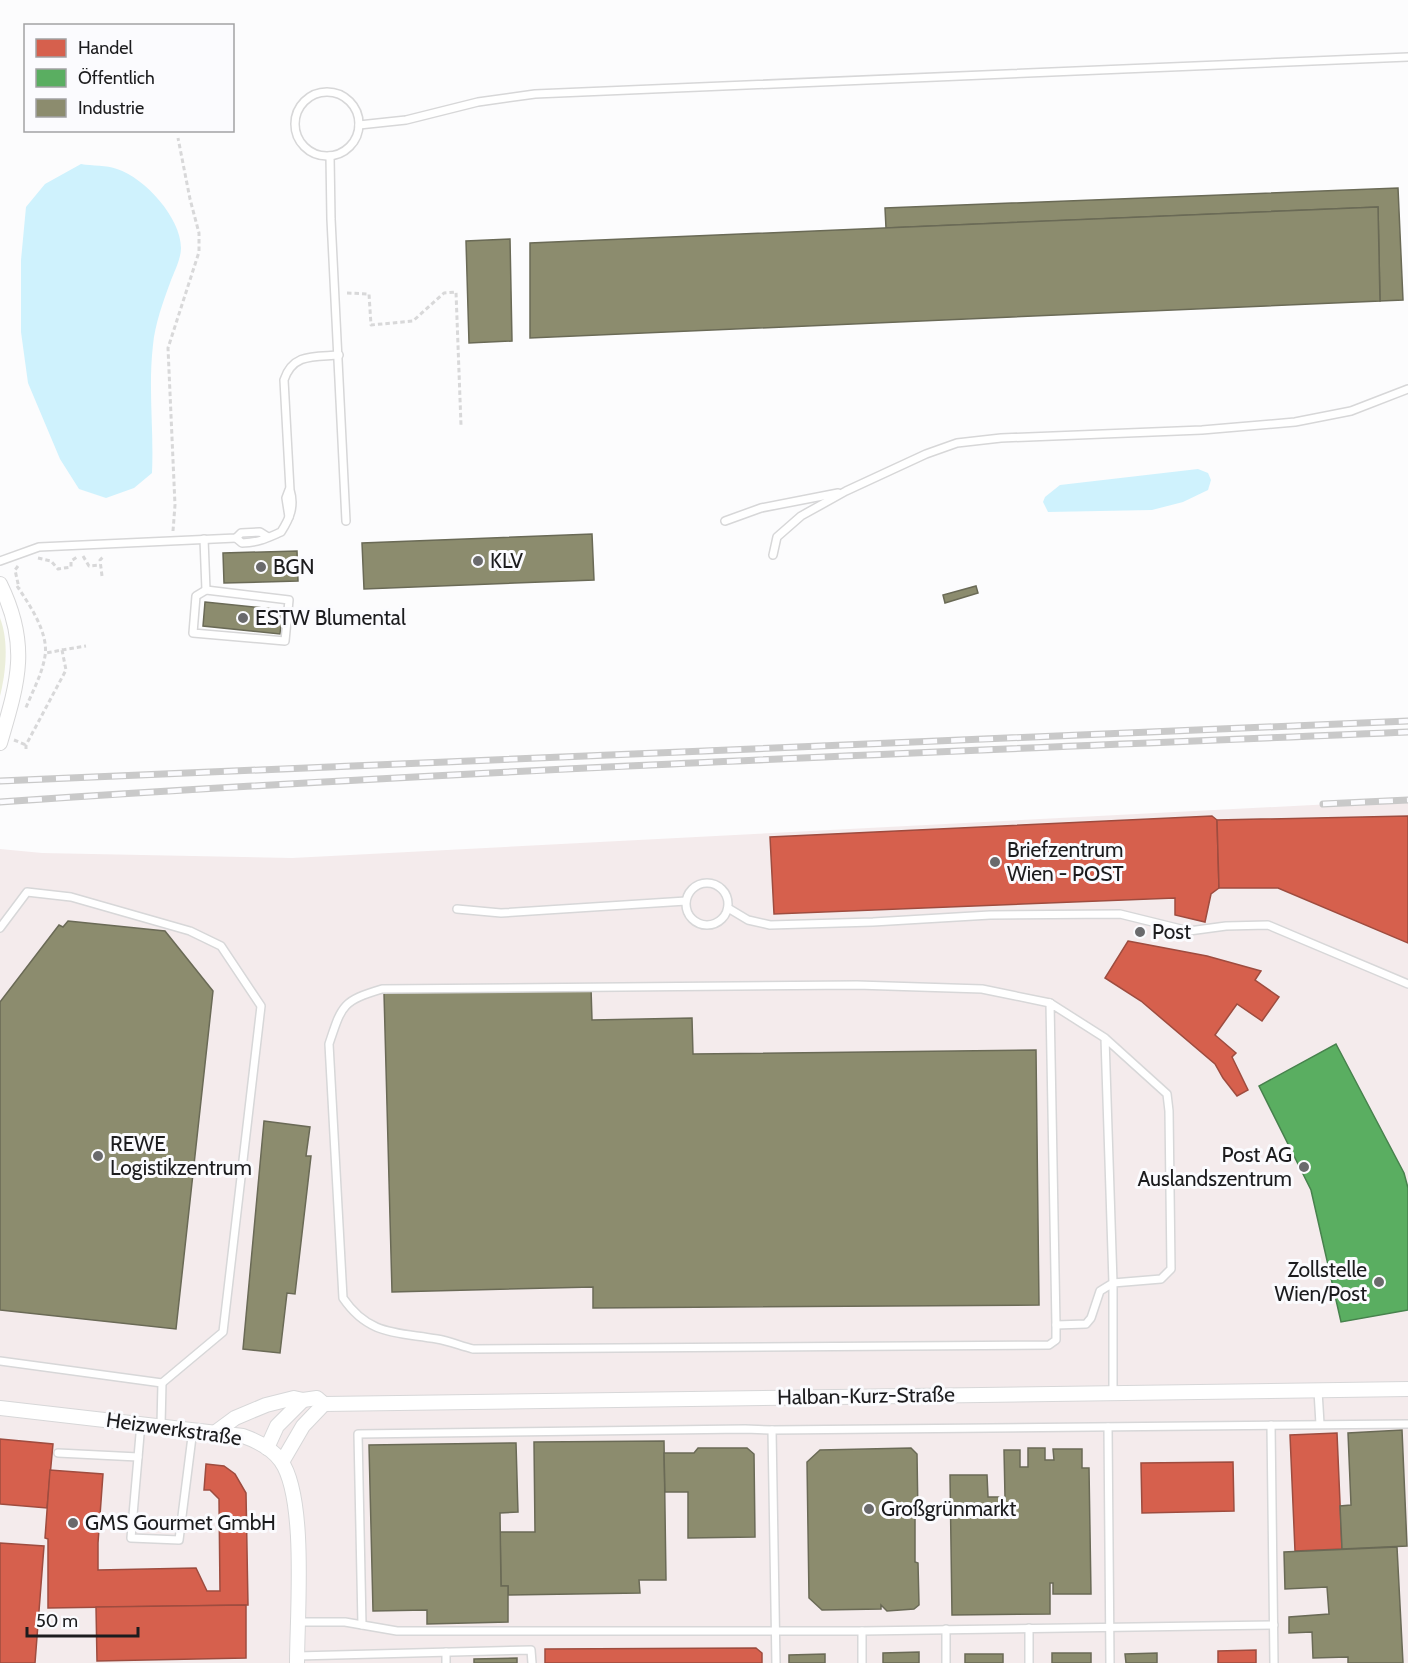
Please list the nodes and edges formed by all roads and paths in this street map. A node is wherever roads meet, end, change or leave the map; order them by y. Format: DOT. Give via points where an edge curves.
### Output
graph roads {
  1 [pos="1408,57"];
  2 [pos="359,124"];
  3 [pos="178,138"];
  4 [pos="330,156"];
  5 [pos="347,293"];
  6 [pos="339,355"];
  7 [pos="1408,389"];
  8 [pos="461,425"];
  9 [pos="846,491"];
  10 [pos="346,521"];
  11 [pos="725,521"];
  12 [pos="204,539"];
  13 [pos="173,541"];
  14 [pos="110,555"];
  15 [pos="772,555"];
  16 [pos="0,561"];
  17 [pos="29,561"];
  18 [pos="20,564"];
  19 [pos="100,565"];
  20 [pos="102,576"];
  21 [pos="0,584"];
  22 [pos="20,589"];
  23 [pos="206,590"];
  24 [pos="86,646"];
  25 [pos="62,650"];
  26 [pos="46,653"];
  27 [pos="14,740"];
  28 [pos="0,743"];
  29 [pos="686,901"];
  30 [pos="728,908"];
  31 [pos="457,909"];
  32 [pos="0,928"];
  33 [pos="1408,984"];
  34 [pos="1050,1003"];
  35 [pos="1104,1038"];
  36 [pos="1113,1283"];
  37 [pos="1056,1325"];
  38 [pos="0,1360"];
  39 [pos="162,1383"];
  40 [pos="1408,1389"];
  41 [pos="1318,1391"];
  42 [pos="1113,1393"];
  43 [pos="303,1400"];
  44 [pos="324,1404"];
  45 [pos="0,1408"];
  46 [pos="141,1423"];
  47 [pos="1320,1424"];
  48 [pos="1408,1424"];
  49 [pos="161,1425"];
  50 [pos="1271,1425"];
  51 [pos="1108,1427"];
  52 [pos="193,1429"];
  53 [pos="772,1431"];
  54 [pos="216,1432"];
  55 [pos="267,1448"];
  56 [pos="58,1453"];
  57 [pos="138,1457"];
  58 [pos="282,1462"];
  59 [pos="297,1622"];
  60 [pos="362,1625"];
  61 [pos="1274,1625"];
  62 [pos="1110,1627"];
  63 [pos="1029,1628"];
  64 [pos="946,1629"];
  65 [pos="776,1630"];
  66 [pos="862,1631"];
  67 [pos="446,1652"];
  68 [pos="297,1659"];
  69 [pos="363,1659"];
  70 [pos="446,1663"];
  71 [pos="532,1663"];
  72 [pos="776,1663"];
  73 [pos="862,1663"];
  74 [pos="946,1663"];
  75 [pos="1029,1663"];
  76 [pos="1110,1663"];
  77 [pos="1274,1663"];
  1 -- 2 [label="lane" via="535,94 478,102 406,120"];
  2 -- 4 [label="lane" via="356,139 349,147"];
  2 -- 4 [label="lane" via="355,108 340,94 319,93 302,104 295,124 302,144 310,151"];
  3 -- 13 [label="path" via="199,233 199,252 168,348"];
  4 -- 6 [label="lane"];
  5 -- 8 [label="path" via="369,294 371,325 413,321 444,293 456,292"];
  6 -- 10 [label="lane"];
  6 -- 12 [label="lane" via="299,360 288,369 284,380 290,490 286,498 289,517 281,532 268,537 260,532 241,533 237,538"];
  7 -- 9 [label="lane" via="1351,411 1295,422 957,443"];
  9 -- 11 [label="lane" via="761,508"];
  9 -- 15 [label="lane" via="786,528 777,537"];
  12 -- 13 [label="lane"];
  12 -- 23 [label="lane"];
  13 -- 16 [label="lane" via="39,547"];
  14 -- 19 [label="path" via="103,556"];
  17 -- 19 [label="path" via="38,558 65,568 81,556 89,566"];
  18 -- 22 [label="path" via="15,570"];
  19 -- 20 [label="path"];
  21 -- 28 [label="street" via="16,625 19,654 17,686"];
  23 -- 23 [label="lane" via="196,596 193,633 285,642 289,600"];
  24 -- 25 [label="path"];
  25 -- 26 [label="path"];
  25 -- 27 [label="path" via="66,670 26,747"];
  29 -- 30 [label="lane" via="693,921 707,925 720,920"];
  29 -- 30 [label="lane" via="692,889 710,883 722,889"];
  29 -- 31 [label="lane" via="501,913"];
  30 -- 33 [label="lane" via="748,920 770,925 990,915 1120,914 1189,930 1268,925"];
  32 -- 39 [label="lane" via="27,892 71,897 190,931 221,946 261,1006 223,1332"];
  34 -- 35 [label="lane"];
  34 -- 37 [label="lane"];
  34 -- 37 [label="lane" via="982,988 857,985 382,989 356,997 339,1013 329,1044 343,1298 352,1311 387,1332 439,1339 473,1349 1049,1345 1056,1340"];
  35 -- 36 [label="lane"];
  35 -- 36 [label="lane" via="1167,1094 1169,1111 1170,1269 1161,1279"];
  36 -- 37 [label="lane" via="1100,1291 1086,1324"];
  36 -- 42 [label="lane"];
  38 -- 39 [label="lane"];
  39 -- 49 [label="lane"];
  40 -- 41 [label="street, Halban-Kurz-Straße"];
  41 -- 42 [label="street, Halban-Kurz-Straße"];
  41 -- 47 [label="lane"];
  42 -- 44 [label="street, Halban-Kurz-Straße"];
  43 -- 44 [label="street, Halban-Kurz-Straße" via="317,1398"];
  43 -- 54 [label="street, Halban-Kurz-Straße" via="294,1398 246,1412"];
  43 -- 55 [label="street" via="277,1426"];
  44 -- 58 [label="street" via="303,1426"];
  45 -- 46 [label="street, Heizwerkstraße"];
  46 -- 49 [label="street, Heizwerkstraße"];
  46 -- 57 [label="lane"];
  47 -- 48 [label="lane"];
  47 -- 50 [label="lane"];
  49 -- 52 [label="street, Heizwerkstraße"];
  50 -- 51 [label="lane"];
  50 -- 61 [label="lane"];
  51 -- 53 [label="lane"];
  51 -- 62 [label="lane"];
  52 -- 54 [label="street, Heizwerkstraße"];
  52 -- 57 [label="lane" via="179,1540 131,1538"];
  53 -- 60 [label="lane" via="745,1428 358,1434"];
  53 -- 65 [label="lane"];
  54 -- 55 [label="street, Heizwerkstraße" via="243,1436"];
  55 -- 58 [label="street, Heizwerkstraße"];
  56 -- 57 [label="lane"];
  58 -- 59 [label="street, Heizwerkstraße" via="295,1497"];
  59 -- 60 [label="lane"];
  59 -- 68 [label="street, Heizwerkstraße"];
  60 -- 65 [label="lane" via="397,1631"];
  61 -- 62 [label="lane"];
  61 -- 77 [label="lane"];
  62 -- 63 [label="lane"];
  62 -- 76 [label="lane"];
  63 -- 64 [label="lane"];
  63 -- 75 [label="lane"];
  64 -- 66 [label="lane"];
  64 -- 74 [label="lane"];
  65 -- 66 [label="lane"];
  65 -- 72 [label="lane"];
  66 -- 73 [label="lane"];
  67 -- 69 [label="lane"];
  67 -- 70 [label="lane"];
  67 -- 71 [label="lane" via="531,1650"];
  68 -- 69 [label="lane"];
}
